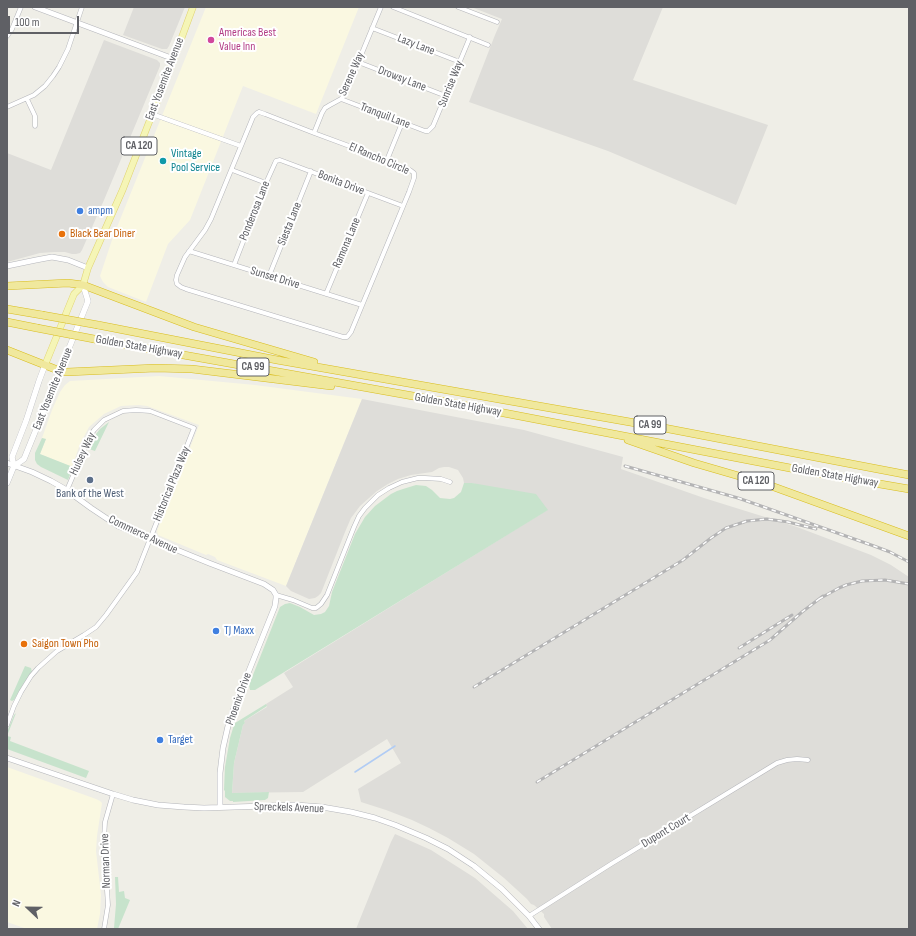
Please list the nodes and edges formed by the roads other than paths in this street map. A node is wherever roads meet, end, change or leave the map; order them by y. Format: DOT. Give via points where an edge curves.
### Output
graph roads {
  1 [pos="21,7"];
  2 [pos="35,7"];
  3 [pos="82,7"];
  4 [pos="193,7"];
  5 [pos="381,7"];
  6 [pos="393,7"];
  7 [pos="458,7"];
  8 [pos="76,22"];
  9 [pos="497,22"];
  10 [pos="372,28"];
  11 [pos="7,36"];
  12 [pos="470,37"];
  13 [pos="488,45"];
  14 [pos="174,59"];
  15 [pos="358,62"];
  16 [pos="460,62"];
  17 [pos="446,96"];
  18 [pos="27,99"];
  19 [pos="341,100"];
  20 [pos="7,108"];
  21 [pos="152,114"];
  22 [pos="402,122"];
  23 [pos="35,126"];
  24 [pos="430,130"];
  25 [pos="314,133"];
  26 [pos="241,146"];
  27 [pos="280,160"];
  28 [pos="387,160"];
  29 [pos="232,170"];
  30 [pos="311,171"];
  31 [pos="266,183"];
  32 [pos="368,193"];
  33 [pos="403,206"];
  34 [pos="189,251"];
  35 [pos="234,265"];
  36 [pos="7,266"];
  37 [pos="88,268"];
  38 [pos="269,276"];
  39 [pos="83,285"];
  40 [pos="7,286"];
  41 [pos="326,294"];
  42 [pos="362,305"];
  43 [pos="7,309"];
  44 [pos="7,322"];
  45 [pos="7,350"];
  46 [pos="45,365"];
  47 [pos="60,371"];
  48 [pos="358,374"];
  49 [pos="413,396"];
  50 [pos="194,428"];
  51 [pos="601,431"];
  52 [pos="7,463"];
  53 [pos="14,466"];
  54 [pos="909,475"];
  55 [pos="450,482"];
  56 [pos="7,483"];
  57 [pos="67,490"];
  58 [pos="909,490"];
  59 [pos="909,536"];
  60 [pos="150,540"];
  61 [pos="276,595"];
  62 [pos="7,725"];
  63 [pos="7,758"];
  64 [pos="808,760"];
  65 [pos="113,794"];
  66 [pos="220,807"];
  67 [pos="529,916"];
  68 [pos="104,929"];
  69 [pos="539,929"];
  1 -- 11 [label="street"];
  2 -- 8 [label="street"];
  3 -- 8 [label="street"];
  4 -- 14 [label="main road, East Yosemite Avenue / CA 120"];
  5 -- 10 [label="street, Serene Way"];
  6 -- 12 [label="street"];
  7 -- 9 [label="street"];
  8 -- 14 [label="street"];
  8 -- 18 [label="street" via="68,49 56,72 45,86"];
  10 -- 15 [label="street, Serene Way"];
  10 -- 16 [label="street, Lazy Lane"];
  12 -- 13 [label="street"];
  12 -- 16 [label="street, Sunrise Way"];
  14 -- 21 [label="main road, East Yosemite Avenue / CA 120"];
  15 -- 17 [label="street, Drowsy Lane"];
  15 -- 19 [label="street, Serene Way"];
  16 -- 17 [label="street, Sunrise Way"];
  17 -- 24 [label="street, Sunrise Way"];
  18 -- 20 [label="street"];
  18 -- 23 [label="street" via="35,116"];
  19 -- 22 [label="street, Tranquil Lane"];
  19 -- 25 [label="street, Serene Way" via="326,108"];
  21 -- 26 [label="street"];
  21 -- 37 [label="main road, East Yosemite Avenue / CA 120"];
  22 -- 24 [label="street, Tranquil Lane" via="425,131"];
  22 -- 28 [label="street"];
  25 -- 26 [label="street, El Rancho Circle" via="259,112 253,117"];
  25 -- 28 [label="street, El Rancho Circle"];
  26 -- 29 [label="street, El Rancho Circle"];
  27 -- 30 [label="street, Bonita Drive"];
  27 -- 31 [label="street, Ponderosa Lane" via="276,161"];
  28 -- 33 [label="street, El Rancho Circle" via="414,173"];
  29 -- 31 [label="street"];
  29 -- 34 [label="street, El Rancho Circle" via="211,219"];
  30 -- 32 [label="street, Bonita Drive"];
  30 -- 38 [label="street, Siesta Lane"];
  31 -- 35 [label="street, Ponderosa Lane"];
  32 -- 33 [label="street, Bonita Drive"];
  32 -- 41 [label="street, Ramona Lane"];
  33 -- 42 [label="street, El Rancho Circle"];
  34 -- 35 [label="street, Sunset Drive"];
  34 -- 42 [label="street, El Rancho Circle" via="176,280 177,284 186,289 343,337 347,337 351,332"];
  35 -- 38 [label="street, Sunset Drive"];
  36 -- 37 [label="street" via="52,257"];
  37 -- 39 [label="main road, East Yosemite Avenue / CA 120"];
  38 -- 41 [label="street, Sunset Drive"];
  39 -- 40 [label="highway" via="68,283"];
  39 -- 46 [label="main road, East Yosemite Avenue / CA 120" via="74,294"];
  39 -- 47 [label="main road, East Yosemite Avenue" via="88,301"];
  39 -- 48 [label="highway" via="194,327"];
  41 -- 42 [label="street, Sunset Drive"];
  43 -- 48 [label="highway, Golden State Highway / CA 99, bridge"];
  44 -- 49 [label="highway, Golden State Highway / CA 99, bridge"];
  45 -- 46 [label="highway"];
  46 -- 47 [label="highway"];
  46 -- 53 [label="main road, East Yosemite Avenue" via="12,457"];
  47 -- 49 [label="highway" via="192,369"];
  47 -- 53 [label="main road, East Yosemite Avenue" via="24,459"];
  48 -- 54 [label="highway, Golden State Highway / CA 99" via="664,428"];
  49 -- 51 [label="highway, Golden State Highway / CA 99"];
  50 -- 57 [label="street, Hulsey Way" via="150,411 123,411 104,420 90,436"];
  50 -- 60 [label="street, Historical Plaza Way"];
  51 -- 58 [label="highway, Golden State Highway / CA 99"];
  51 -- 59 [label="highway, CA 120" via="694,463 764,483"];
  52 -- 53 [label="street, Commerce Avenue"];
  53 -- 56 [label="main road, East Yosemite Avenue"];
  53 -- 57 [label="street, Commerce Avenue"];
  55 -- 61 [label="street" via="418,478 402,482 378,495 365,508 354,527 330,588 320,606 312,608"];
  57 -- 60 [label="street, Commerce Avenue" via="118,526"];
  60 -- 61 [label="street, Commerce Avenue" via="264,584"];
  60 -- 62 [label="street, Historical Plaza Way" via="137,572 106,615 96,627 57,651 38,668 21,692"];
  61 -- 66 [label="street, Phoenix Drive" via="275,606 228,726 220,773"];
  63 -- 65 [label="street, Spreckels Avenue"];
  64 -- 67 [label="street, Dupont Court" via="792,759 777,764"];
  65 -- 66 [label="street, Spreckels Avenue" via="158,805 184,808"];
  65 -- 68 [label="street, Norman Drive" via="105,822 104,861 108,905"];
  66 -- 67 [label="street, Spreckels Avenue" via="322,807 395,824 442,846 474,866"];
  67 -- 69 [label="street, Spreckels Avenue"];
}
